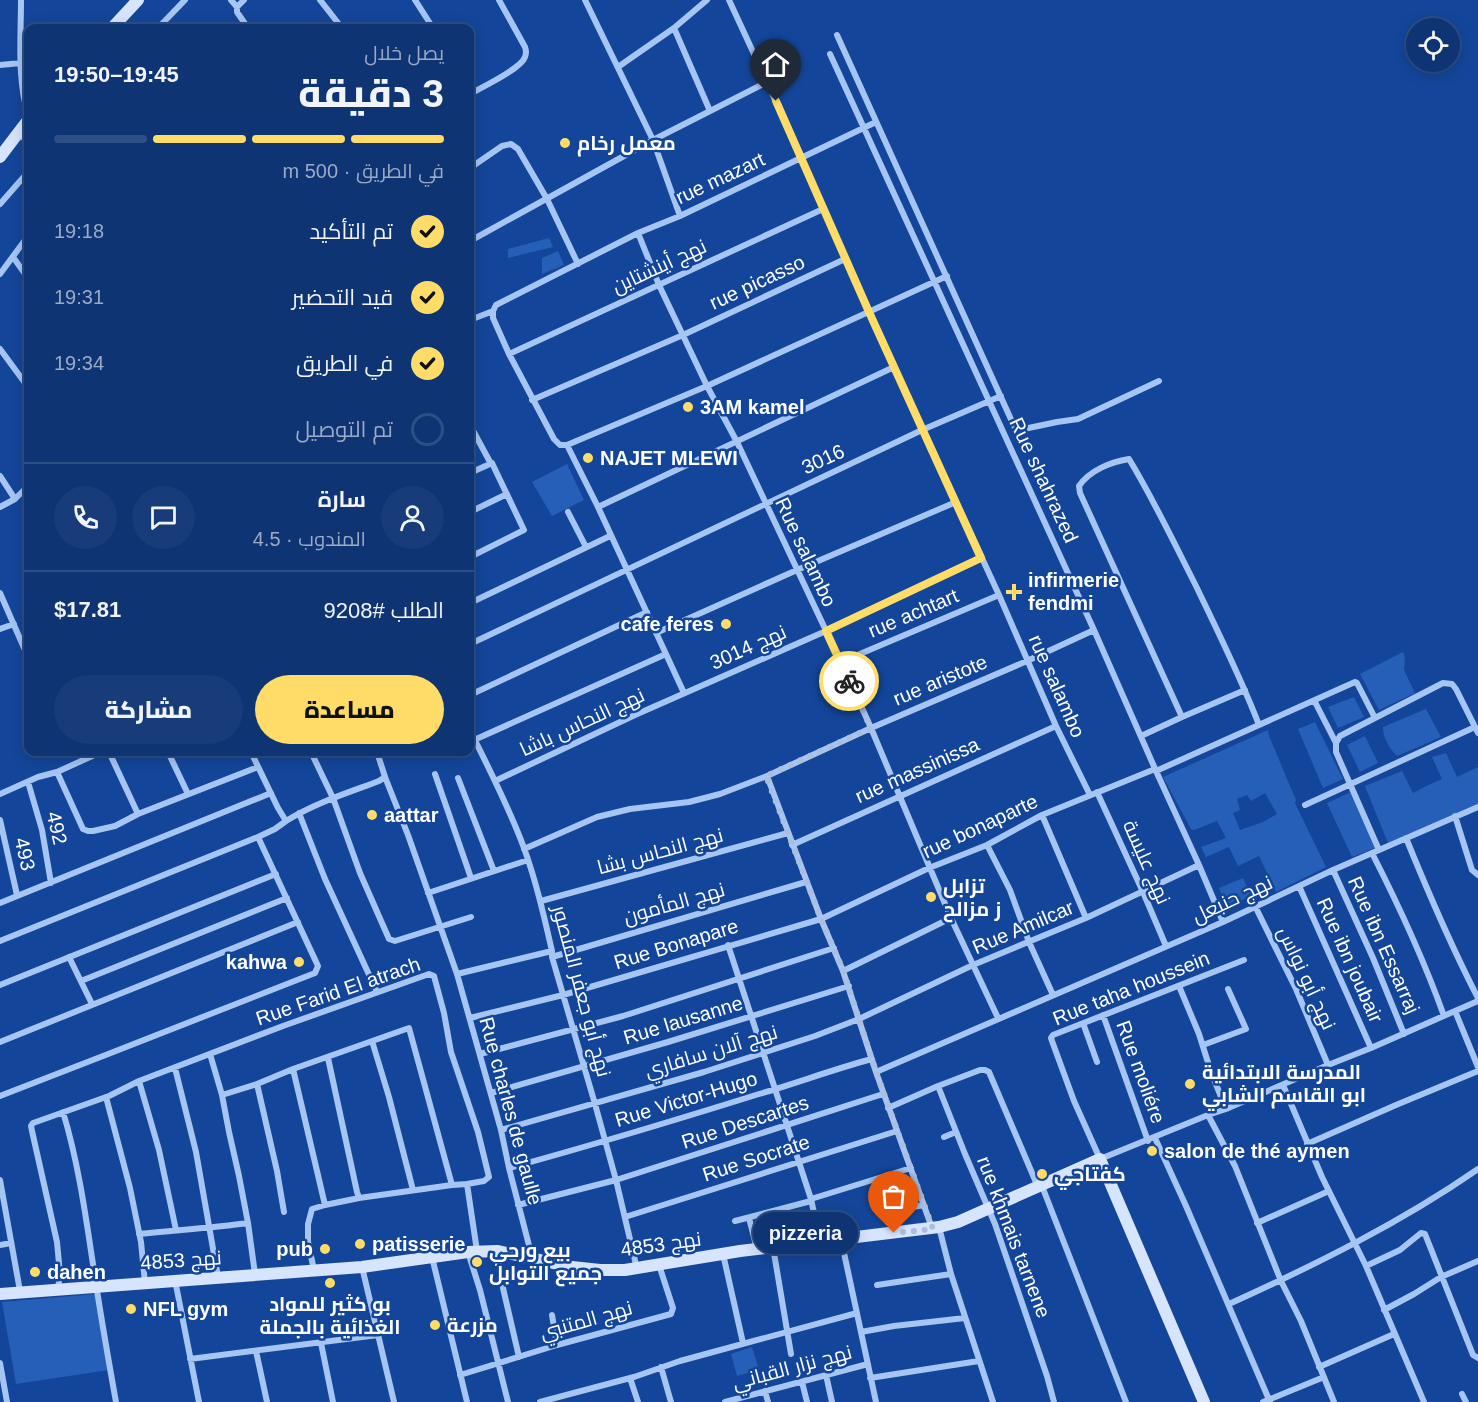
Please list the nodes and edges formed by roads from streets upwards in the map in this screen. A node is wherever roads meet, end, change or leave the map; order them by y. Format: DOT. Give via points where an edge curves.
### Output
graph roads {
  1 [pos="21,0"];
  2 [pos="138,0"];
  3 [pos="185,0"];
  4 [pos="231,0"];
  5 [pos="244,0"];
  6 [pos="320,0"];
  7 [pos="415,0"];
  8 [pos="499,0"];
  9 [pos="585,0"];
  10 [pos="707,0"];
  11 [pos="729,0"];
  12 [pos="237,7"];
  13 [pos="116,24"];
  14 [pos="162,24"];
  15 [pos="245,24"];
  16 [pos="339,24"];
  17 [pos="430,24"];
  18 [pos="674,28"];
  19 [pos="837,35"];
  20 [pos="830,54"];
  21 [pos="21,63"];
  22 [pos="0,65"];
  23 [pos="618,67"];
  24 [pos="767,82"];
  25 [pos="474,91"];
  26 [pos="24,98"];
  27 [pos="710,111"];
  28 [pos="876,122"];
  29 [pos="24,126"];
  30 [pos="864,129"];
  31 [pos="19,133"];
  32 [pos="24,139"];
  33 [pos="653,140"];
  34 [pos="0,157"];
  35 [pos="801,159"];
  36 [pos="474,165"];
  37 [pos="24,177"];
  38 [pos="547,199"];
  39 [pos="0,204"];
  40 [pos="823,209"];
  41 [pos="680,216"];
  42 [pos="638,233"];
  43 [pos="474,239"];
  44 [pos="24,242"];
  45 [pos="13,257"];
  46 [pos="845,259"];
  47 [pos="578,264"];
  48 [pos="24,272"];
  49 [pos="0,274"];
  50 [pos="947,276"];
  51 [pos="935,282"];
  52 [pos="658,285"];
  53 [pos="493,311"];
  54 [pos="869,312"];
  55 [pos="474,318"];
  56 [pos="683,335"];
  57 [pos="0,349"];
  58 [pos="509,354"];
  59 [pos="894,367"];
  60 [pos="1159,381"];
  61 [pos="24,382"];
  62 [pos="707,386"];
  63 [pos="1001,396"];
  64 [pos="532,400"];
  65 [pos="989,401"];
  66 [pos="922,430"];
  67 [pos="474,434"];
  68 [pos="737,442"];
  69 [pos="567,445"];
  70 [pos="492,463"];
  71 [pos="474,471"];
  72 [pos="0,476"];
  73 [pos="24,490"];
  74 [pos="507,494"];
  75 [pos="15,499"];
  76 [pos="956,502"];
  77 [pos="765,504"];
  78 [pos="0,507"];
  79 [pos="598,507"];
  80 [pos="474,510"];
  81 [pos="568,512"];
  82 [pos="610,536"];
  83 [pos="586,548"];
  84 [pos="474,555"];
  85 [pos="981,558"];
  86 [pos="627,570"];
  87 [pos="797,570"];
  88 [pos="0,593"];
  89 [pos="999,595"];
  90 [pos="474,601"];
  91 [pos="647,612"];
  92 [pos="14,624"];
  93 [pos="0,629"];
  94 [pos="1095,630"];
  95 [pos="826,631"];
  96 [pos="656,633"];
  97 [pos="474,642"];
  98 [pos="24,648"];
  99 [pos="666,654"];
  100 [pos="1027,661"];
  101 [pos="841,662"];
  102 [pos="1245,690"];
  103 [pos="474,693"];
  104 [pos="684,693"];
  105 [pos="1315,702"];
  106 [pos="1182,717"];
  107 [pos="1375,718"];
  108 [pos="1259,725"];
  109 [pos="1056,726"];
  110 [pos="871,728"];
  111 [pos="1477,730"];
  112 [pos="1141,736"];
  113 [pos="474,740"];
  114 [pos="1336,743"];
  115 [pos="92,756"];
  116 [pos="112,756"];
  117 [pos="170,756"];
  118 [pos="253,756"];
  119 [pos="313,756"];
  120 [pos="377,756"];
  121 [pos="258,766"];
  122 [pos="1156,770"];
  123 [pos="57,772"];
  124 [pos="435,774"];
  125 [pos="766,776"];
  126 [pos="385,777"];
  127 [pos="458,778"];
  128 [pos="495,781"];
  129 [pos="27,782"];
  130 [pos="1351,785"];
  131 [pos="1097,792"];
  132 [pos="271,793"];
  133 [pos="0,794"];
  134 [pos="188,794"];
  135 [pos="1090,795"];
  136 [pos="900,796"];
  137 [pos="333,798"];
  138 [pos="1305,805"];
  139 [pos="1478,807"];
  140 [pos="299,813"];
  141 [pos="138,814"];
  142 [pos="1042,815"];
  143 [pos="1455,816"];
  144 [pos="0,820"];
  145 [pos="286,821"];
  146 [pos="788,833"];
  147 [pos="258,837"];
  148 [pos="1406,838"];
  149 [pos="792,845"];
  150 [pos="987,845"];
  151 [pos="524,849"];
  152 [pos="1379,850"];
  153 [pos="1372,853"];
  154 [pos="528,860"];
  155 [pos="1199,865"];
  156 [pos="929,868"];
  157 [pos="1333,870"];
  158 [pos="494,871"];
  159 [pos="276,874"];
  160 [pos="1478,875"];
  161 [pos="471,879"];
  162 [pos="806,882"];
  163 [pos="51,883"];
  164 [pos="1299,886"];
  165 [pos="1143,892"];
  166 [pos="428,893"];
  167 [pos="17,895"];
  168 [pos="287,898"];
  169 [pos="541,901"];
  170 [pos="0,903"];
  171 [pos="1255,906"];
  172 [pos="471,917"];
  173 [pos="951,918"];
  174 [pos="1086,918"];
  175 [pos="821,919"];
  176 [pos="298,922"];
  177 [pos="1223,922"];
  178 [pos="441,927"];
  179 [pos="0,941"];
  180 [pos="1029,942"];
  181 [pos="728,945"];
  182 [pos="1166,946"];
  183 [pos="834,948"];
  184 [pos="552,954"];
  185 [pos="69,957"];
  186 [pos="1244,960"];
  187 [pos="973,965"];
  188 [pos="843,970"];
  189 [pos="457,974"];
  190 [pos="740,979"];
  191 [pos="81,981"];
  192 [pos="0,985"];
  193 [pos="849,986"];
  194 [pos="1179,986"];
  195 [pos="1228,989"];
  196 [pos="377,992"];
  197 [pos="563,995"];
  198 [pos="1053,995"];
  199 [pos="1478,999"];
  200 [pos="92,1004"];
  201 [pos="1455,1011"];
  202 [pos="1103,1015"];
  203 [pos="752,1016"];
  204 [pos="1444,1016"];
  205 [pos="470,1018"];
  206 [pos="998,1018"];
  207 [pos="859,1019"];
  208 [pos="1083,1023"];
  209 [pos="573,1030"];
  210 [pos="1404,1034"];
  211 [pos="372,1041"];
  212 [pos="0,1042"];
  213 [pos="1203,1045"];
  214 [pos="1371,1048"];
  215 [pos="764,1053"];
  216 [pos="210,1054"];
  217 [pos="480,1054"];
  218 [pos="328,1058"];
  219 [pos="872,1059"];
  220 [pos="1097,1062"];
  221 [pos="1328,1065"];
  222 [pos="584,1066"];
  223 [pos="175,1068"];
  224 [pos="293,1069"];
  225 [pos="1478,1069"];
  226 [pos="876,1072"];
  227 [pos="139,1081"];
  228 [pos="257,1084"];
  229 [pos="1283,1085"];
  230 [pos="938,1086"];
  231 [pos="776,1089"];
  232 [pos="491,1093"];
  233 [pos="883,1094"];
  234 [pos="222,1095"];
  235 [pos="0,1096"];
  236 [pos="107,1097"];
  237 [pos="595,1104"];
  238 [pos="888,1108"];
  239 [pos="1226,1109"];
  240 [pos="63,1112"];
  241 [pos="1209,1115"];
  242 [pos="787,1125"];
  243 [pos="501,1130"];
  244 [pos="897,1131"];
  245 [pos="957,1132"];
  246 [pos="945,1137"];
  247 [pos="1152,1139"];
  248 [pos="605,1141"];
  249 [pos="1307,1144"];
  250 [pos="1100,1159"];
  251 [pos="799,1162"];
  252 [pos="509,1168"];
  253 [pos="911,1168"];
  254 [pos="1478,1169"];
  255 [pos="0,1180"];
  256 [pos="616,1180"];
  257 [pos="467,1184"];
  258 [pos="452,1185"];
  259 [pos="1040,1186"];
  260 [pos="413,1190"];
  261 [pos="1329,1191"];
  262 [pos="359,1198"];
  263 [pos="811,1200"];
  264 [pos="325,1205"];
  265 [pos="518,1205"];
  266 [pos="924,1205"];
  267 [pos="901,1209"];
  268 [pos="989,1209"];
  269 [pos="284,1212"];
  270 [pos="625,1217"];
  271 [pos="749,1218"];
  272 [pos="735,1221"];
  273 [pos="248,1223"];
  274 [pos="1257,1223"];
  275 [pos="211,1228"];
  276 [pos="936,1228"];
  277 [pos="176,1230"];
  278 [pos="140,1234"];
  279 [pos="840,1239"];
  280 [pos="820,1241"];
  281 [pos="10,1243"];
  282 [pos="1354,1244"];
  283 [pos="0,1245"];
  284 [pos="773,1247"];
  285 [pos="758,1250"];
  286 [pos="472,1251"];
  287 [pos="723,1254"];
  288 [pos="432,1257"];
  289 [pos="532,1258"];
  290 [pos="1478,1261"];
  291 [pos="658,1265"];
  292 [pos="1366,1266"];
  293 [pos="362,1267"];
  294 [pos="637,1269"];
  295 [pos="314,1271"];
  296 [pos="255,1274"];
  297 [pos="951,1274"];
  298 [pos="1441,1276"];
  299 [pos="218,1277"];
  300 [pos="175,1280"];
  301 [pos="1281,1281"];
  302 [pos="146,1282"];
  303 [pos="877,1285"];
  304 [pos="96,1286"];
  305 [pos="503,1288"];
  306 [pos="58,1289"];
  307 [pos="20,1291"];
  308 [pos="0,1294"];
  309 [pos="1229,1304"];
  310 [pos="1384,1310"];
  311 [pos="857,1312"];
  312 [pos="552,1315"];
  313 [pos="965,1318"];
  314 [pos="786,1331"];
  315 [pos="861,1332"];
  316 [pos="1394,1334"];
  317 [pos="378,1335"];
  318 [pos="321,1343"];
  319 [pos="743,1343"];
  320 [pos="557,1346"];
  321 [pos="256,1351"];
  322 [pos="791,1354"];
  323 [pos="519,1358"];
  324 [pos="1478,1358"];
  325 [pos="190,1359"];
  326 [pos="979,1360"];
  327 [pos="0,1363"];
  328 [pos="498,1364"];
  329 [pos="868,1364"];
  330 [pos="661,1367"];
  331 [pos="1319,1367"];
  332 [pos="460,1375"];
  333 [pos="826,1375"];
  334 [pos="870,1377"];
  335 [pos="1323,1377"];
  336 [pos="630,1378"];
  337 [pos="802,1382"];
  338 [pos="2,1386"];
  339 [pos="765,1391"];
  340 [pos="1462,1394"];
  341 [pos="554,1400"];
  342 [pos="1267,1401"];
  343 [pos="7,1402"];
  344 [pos="116,1402"];
  345 [pos="199,1402"];
  346 [pos="267,1402"];
  347 [pos="333,1402"];
  348 [pos="394,1402"];
  349 [pos="467,1402"];
  350 [pos="508,1402"];
  351 [pos="540,1402"];
  352 [pos="638,1402"];
  353 [pos="672,1402"];
  354 [pos="726,1402"];
  355 [pos="768,1402"];
  356 [pos="807,1402"];
  357 [pos="832,1402"];
  358 [pos="876,1402"];
  359 [pos="993,1402"];
  360 [pos="1054,1402"];
  361 [pos="1126,1402"];
  362 [pos="1204,1402"];
  363 [pos="1334,1402"];
  364 [pos="1424,1402"];
  365 [pos="1466,1402"];
  1 -- 21 [label="street"];
  2 -- 13 [label="street"];
  3 -- 14 [label="street"];
  4 -- 12 [label="street"];
  5 -- 12 [label="street"];
  6 -- 16 [label="street"];
  7 -- 17 [label="street"];
  8 -- 25 [label="street" via="525,47 525,58 519,66"];
  9 -- 23 [label="street"];
  10 -- 18 [label="street"];
  11 -- 24 [label="street, rue salambo"];
  12 -- 15 [label="street"];
  18 -- 23 [label="street"];
  18 -- 27 [label="street"];
  19 -- 28 [label="street"];
  20 -- 30 [label="street, Rue shahrazed"];
  21 -- 22 [label="street"];
  21 -- 26 [label="street"];
  23 -- 33 [label="street"];
  24 -- 27 [label="street"];
  24 -- 35 [label="street, rue salambo"];
  27 -- 33 [label="street"];
  28 -- 30 [label="street, rue mazart"];
  28 -- 50 [label="street"];
  29 -- 31 [label="street"];
  30 -- 35 [label="street, rue mazart"];
  30 -- 51 [label="street, Rue shahrazed"];
  31 -- 32 [label="street"];
  31 -- 34 [label="street"];
  33 -- 38 [label="street"];
  33 -- 41 [label="street"];
  35 -- 40 [label="street, rue salambo"];
  35 -- 41 [label="street, rue mazart"];
  36 -- 38 [label="street" via="511,144 518,148"];
  37 -- 39 [label="street"];
  38 -- 43 [label="street"];
  38 -- 47 [label="street"];
  40 -- 46 [label="street, rue salambo"];
  40 -- 52 [label="street, نهج أينشتاين"];
  41 -- 42 [label="street, rue mazart"];
  42 -- 47 [label="street, rue mazart"];
  42 -- 52 [label="street, Rue salambo"];
  44 -- 45 [label="street"];
  45 -- 48 [label="street"];
  45 -- 49 [label="street"];
  46 -- 54 [label="street, rue salambo"];
  46 -- 56 [label="street, rue picasso"];
  47 -- 53 [label="street, rue mazart" via="496,305"];
  50 -- 51 [label="street"];
  50 -- 63 [label="street"];
  51 -- 54 [label="street"];
  51 -- 65 [label="street, Rue shahrazed"];
  52 -- 56 [label="street, Rue salambo"];
  52 -- 58 [label="street, نهج أينشتاين"];
  53 -- 55 [label="street, rue mazart"];
  53 -- 58 [label="street"];
  54 -- 59 [label="street, rue salambo"];
  54 -- 62 [label="street"];
  56 -- 62 [label="street, Rue salambo"];
  56 -- 64 [label="street, rue picasso"];
  57 -- 61 [label="street"];
  58 -- 64 [label="street"];
  59 -- 66 [label="street, rue salambo"];
  59 -- 68 [label="street"];
  60 -- 63 [label="street" via="1078,419 1025,430 1014,426"];
  62 -- 68 [label="street, Rue salambo"];
  62 -- 69 [label="street"];
  63 -- 65 [label="street, 3016"];
  64 -- 69 [label="street" via="554,440"];
  65 -- 66 [label="street, 3016"];
  65 -- 94 [label="street, Rue shahrazed"];
  66 -- 76 [label="street, rue salambo"];
  66 -- 77 [label="street, 3016"];
  67 -- 70 [label="street"];
  68 -- 77 [label="street, Rue salambo"];
  68 -- 79 [label="street"];
  69 -- 79 [label="street"];
  70 -- 71 [label="street"];
  70 -- 74 [label="street"];
  72 -- 75 [label="street"];
  73 -- 75 [label="street"];
  74 -- 80 [label="street"];
  74 -- 84 [label="street" via="524,530"];
  75 -- 78 [label="street"];
  76 -- 85 [label="street, rue salambo"];
  76 -- 87 [label="street"];
  77 -- 86 [label="street, 3016"];
  77 -- 87 [label="street, Rue salambo"];
  79 -- 82 [label="street"];
  81 -- 83 [label="street"];
  82 -- 83 [label="street"];
  82 -- 86 [label="street"];
  83 -- 90 [label="street"];
  85 -- 89 [label="street, rue salambo"];
  85 -- 95 [label="street, نهج 3014"];
  86 -- 91 [label="street"];
  86 -- 97 [label="street, 3016"];
  87 -- 95 [label="street, Rue salambo"];
  87 -- 96 [label="street"];
  88 -- 92 [label="street"];
  89 -- 100 [label="street, rue salambo"];
  89 -- 101 [label="street, rue achtart"];
  91 -- 96 [label="street"];
  91 -- 103 [label="street"];
  92 -- 93 [label="street"];
  92 -- 98 [label="street"];
  94 -- 100 [label="street, rue aristote"];
  94 -- 112 [label="street, Rue shahrazed"];
  95 -- 101 [label="street, Rue salambo"];
  95 -- 104 [label="street, نهج 3014"];
  96 -- 99 [label="street"];
  99 -- 104 [label="street"];
  99 -- 113 [label="street"];
  100 -- 109 [label="street, rue salambo"];
  100 -- 110 [label="street, rue aristote"];
  101 -- 110 [label="street, Rue salambo"];
  102 -- 106 [label="street"];
  102 -- 106 [label="street" via="1151,495 1129,459 1119,461 1090,474 1079,486 1080,493"];
  102 -- 108 [label="street"];
  104 -- 128 [label="street, نهج النحاس باشا"];
  105 -- 107 [label="street, rue bonaparte" via="1356,682"];
  105 -- 108 [label="street, rue bonaparte"];
  105 -- 114 [label="street"];
  106 -- 112 [label="street"];
  107 -- 111 [label="street" via="1448,683 1456,689"];
  107 -- 114 [label="street" via="1340,736"];
  108 -- 122 [label="street, rue bonaparte"];
  109 -- 135 [label="street, rue salambo"];
  109 -- 136 [label="street, rue massinissa"];
  110 -- 125 [label="street, rue aristote"];
  110 -- 136 [label="street, Rue salambo"];
  111 -- 130 [label="street"];
  112 -- 122 [label="street, Rue shahrazed"];
  113 -- 128 [label="street, نهج أبو جعفر المنصور"];
  114 -- 130 [label="street" via="1336,752"];
  115 -- 123 [label="street"];
  116 -- 141 [label="street"];
  117 -- 134 [label="street"];
  118 -- 121 [label="street"];
  119 -- 137 [label="street"];
  120 -- 126 [label="street, Rue charles de gaulle"];
  121 -- 132 [label="street"];
  121 -- 134 [label="street"];
  122 -- 131 [label="street, rue bonaparte"];
  122 -- 155 [label="street, Rue shahrazed"];
  123 -- 129 [label="street"];
  123 -- 141 [label="street" via="83,829 116,826"];
  124 -- 161 [label="street"];
  125 -- 146 [label="street"];
  125 -- 151 [label="street, rue aristote" via="720,794 597,817"];
  126 -- 137 [label="street"];
  126 -- 166 [label="street, Rue charles de gaulle"];
  127 -- 158 [label="street"];
  128 -- 151 [label="street, نهج أبو جعفر المنصور"];
  129 -- 133 [label="street"];
  129 -- 163 [label="street, 492" via="42,830"];
  130 -- 138 [label="street"];
  130 -- 152 [label="street"];
  131 -- 135 [label="street, rue bonaparte"];
  131 -- 165 [label="street, نهج عليسة"];
  132 -- 145 [label="street"];
  132 -- 163 [label="street"];
  134 -- 141 [label="street"];
  135 -- 142 [label="street, rue bonaparte"];
  136 -- 149 [label="street, rue massinissa"];
  136 -- 156 [label="street, Rue salambo"];
  137 -- 140 [label="street"];
  137 -- 178 [label="street" via="389,939 395,941"];
  139 -- 143 [label="street, نهج حنبعل"];
  140 -- 145 [label="street"];
  140 -- 196 [label="street"];
  142 -- 150 [label="street, rue bonaparte"];
  142 -- 174 [label="street"];
  143 -- 148 [label="street, نهج حنبعل"];
  143 -- 160 [label="street" via="1472,870"];
  144 -- 167 [label="street, 493"];
  145 -- 147 [label="street"];
  146 -- 149 [label="street"];
  146 -- 169 [label="street, نهج النحاس بشا"];
  147 -- 159 [label="street"];
  147 -- 179 [label="street"];
  148 -- 152 [label="street, نهج حنبعل"];
  148 -- 199 [label="street"];
  149 -- 162 [label="street"];
  150 -- 156 [label="street, rue bonaparte"];
  150 -- 180 [label="street" via="1010,890"];
  151 -- 154 [label="street, نهج أبو جعفر المنصور"];
  152 -- 153 [label="street, نهج حنبعل"];
  153 -- 157 [label="street, نهج حنبعل"];
  153 -- 204 [label="street" via="1395,897"];
  154 -- 158 [label="street"];
  154 -- 169 [label="street, نهج أبو جعفر المنصور"];
  155 -- 165 [label="street, Rue Amilcar"];
  155 -- 177 [label="street, Rue shahrazed"];
  156 -- 173 [label="street, Rue salambo"];
  156 -- 175 [label="street, rue bonaparte"];
  157 -- 164 [label="street, نهج حنبعل"];
  157 -- 210 [label="street, Rue ibn Essarraj"];
  158 -- 161 [label="street"];
  159 -- 168 [label="street"];
  159 -- 185 [label="street"];
  161 -- 166 [label="street"];
  162 -- 175 [label="street"];
  162 -- 184 [label="street, نهج المأمون"];
  163 -- 167 [label="street"];
  164 -- 171 [label="street, نهج حنبعل"];
  164 -- 214 [label="street, Rue ibn joubair"];
  165 -- 174 [label="street, Rue Amilcar"];
  165 -- 182 [label="street, نهج عليسة"];
  166 -- 178 [label="street, Rue charles de gaulle"];
  167 -- 170 [label="street"];
  168 -- 176 [label="street"];
  168 -- 191 [label="street"];
  169 -- 184 [label="street, نهج أبو جعفر المنصور"];
  171 -- 177 [label="street, نهج حنبعل"];
  171 -- 221 [label="street, نهج أبو نواس"];
  172 -- 178 [label="street"];
  173 -- 187 [label="street, Rue salambo"];
  173 -- 188 [label="street"];
  174 -- 180 [label="street, Rue Amilcar"];
  175 -- 181 [label="street, Rue Bonapare"];
  175 -- 183 [label="street"];
  176 -- 200 [label="street"];
  176 -- 235 [label="street" via="318,966 315,973"];
  177 -- 182 [label="street, نهج حنبعل"];
  178 -- 189 [label="street, Rue charles de gaulle"];
  180 -- 187 [label="street, Rue Amilcar"];
  180 -- 198 [label="street"];
  181 -- 190 [label="street"];
  181 -- 197 [label="street, Rue Bonapare"];
  182 -- 198 [label="street, نهج حنبعل"];
  183 -- 188 [label="street"];
  183 -- 190 [label="street"];
  184 -- 189 [label="street, نهج المأمون"];
  184 -- 197 [label="street, نهج أبو جعفر المنصور"];
  185 -- 191 [label="street"];
  185 -- 192 [label="street"];
  186 -- 194 [label="street, Rue taha houssein"];
  187 -- 206 [label="street, Rue salambo"];
  187 -- 207 [label="street, Rue Amilcar"];
  188 -- 193 [label="street"];
  189 -- 205 [label="street, Rue charles de gaulle"];
  190 -- 203 [label="street"];
  190 -- 209 [label="street"];
  191 -- 200 [label="street"];
  193 -- 203 [label="street, Rue lausanne"];
  193 -- 207 [label="street"];
  194 -- 202 [label="street, Rue taha houssein"];
  194 -- 213 [label="street"];
  195 -- 213 [label="street" via="1246,1029"];
  196 -- 216 [label="street, Rue Farid El atrach"];
  196 -- 257 [label="street, Rue Farid El atrach" via="429,974 434,976 451,1052 489,1177"];
  197 -- 205 [label="street, Rue Bonapare"];
  197 -- 209 [label="street, نهج أبو جعفر المنصور"];
  198 -- 206 [label="street, نهج حنبعل"];
  199 -- 201 [label="street"];
  200 -- 212 [label="street"];
  201 -- 204 [label="street"];
  201 -- 225 [label="street"];
  202 -- 208 [label="street, Rue taha houssein"];
  202 -- 247 [label="street, Rue moliére"];
  203 -- 215 [label="street"];
  203 -- 222 [label="street, Rue lausanne"];
  204 -- 210 [label="street"];
  205 -- 217 [label="street, Rue charles de gaulle"];
  206 -- 226 [label="street, نهج حنبعل"];
  207 -- 215 [label="street, نهج آلان سافاري"];
  207 -- 219 [label="street"];
  208 -- 220 [label="street"];
  208 -- 250 [label="street, Rue taha houssein" via="1051,1038"];
  209 -- 217 [label="street"];
  209 -- 222 [label="street, نهج أبو جعفر المنصور"];
  210 -- 214 [label="street"];
  211 -- 218 [label="street"];
  211 -- 258 [label="street" via="409,1028"];
  211 -- 260 [label="street"];
  213 -- 239 [label="street"];
  214 -- 221 [label="street"];
  215 -- 231 [label="street"];
  215 -- 237 [label="street, نهج آلان سافاري"];
  216 -- 223 [label="street, Rue Farid El atrach"];
  216 -- 234 [label="street"];
  217 -- 232 [label="street, Rue charles de gaulle"];
  218 -- 224 [label="street"];
  218 -- 262 [label="street"];
  219 -- 226 [label="street"];
  219 -- 231 [label="street, Rue Victor-Hugo"];
  221 -- 229 [label="street"];
  222 -- 232 [label="street, Rue lausanne"];
  222 -- 237 [label="street, نهج أبو جعفر المنصور"];
  223 -- 227 [label="street, Rue Farid El atrach"];
  223 -- 275 [label="street"];
  224 -- 228 [label="street"];
  224 -- 264 [label="street"];
  225 -- 249 [label="street"];
  226 -- 233 [label="street"];
  227 -- 236 [label="street, Rue Farid El atrach"];
  227 -- 277 [label="street"];
  228 -- 234 [label="street"];
  228 -- 269 [label="street"];
  229 -- 239 [label="street"];
  229 -- 249 [label="street"];
  230 -- 238 [label="street"];
  230 -- 245 [label="street, rue khmais tarnene"];
  230 -- 259 [label="street" via="980,1070 988,1072"];
  231 -- 242 [label="street"];
  231 -- 248 [label="street, Rue Victor-Hugo"];
  232 -- 243 [label="street, Rue charles de gaulle"];
  233 -- 238 [label="street"];
  233 -- 242 [label="street, Rue Descartes"];
  234 -- 273 [label="street"];
  236 -- 240 [label="street, Rue Farid El atrach"];
  236 -- 278 [label="street"];
  237 -- 243 [label="street, نهج آلان سافاري"];
  237 -- 248 [label="street, نهج أبو جعفر المنصور"];
  238 -- 244 [label="street"];
  239 -- 241 [label="street"];
  240 -- 304 [label="street" via="86,1211"];
  240 -- 306 [label="street, Rue Farid El atrach" via="31,1126 57,1242"];
  241 -- 247 [label="street"];
  241 -- 274 [label="street"];
  242 -- 251 [label="street"];
  242 -- 256 [label="street, Rue Descartes"];
  243 -- 252 [label="street, Rue charles de gaulle"];
  244 -- 251 [label="street, Rue Socrate"];
  244 -- 253 [label="street"];
  245 -- 246 [label="street"];
  245 -- 268 [label="street, rue khmais tarnene"];
  247 -- 250 [label="street"];
  247 -- 309 [label="street, Rue moliére"];
  248 -- 252 [label="street, Rue Victor-Hugo"];
  248 -- 256 [label="street, نهج أبو جعفر المنصور"];
  249 -- 261 [label="street"];
  250 -- 259 [label="street, نهج 4853"];
  250 -- 362 [label="street"];
  251 -- 263 [label="street"];
  251 -- 270 [label="street, Rue Socrate"];
  252 -- 265 [label="street, Rue charles de gaulle"];
  253 -- 263 [label="street"];
  253 -- 266 [label="street"];
  254 -- 282 [label="street"];
  255 -- 281 [label="street"];
  256 -- 265 [label="street, Rue Descartes"];
  256 -- 270 [label="street, نهج أبو جعفر المنصور"];
  257 -- 258 [label="street"];
  257 -- 286 [label="street"];
  258 -- 260 [label="street"];
  259 -- 268 [label="street, نهج 4853"];
  259 -- 361 [label="street"];
  260 -- 262 [label="street"];
  261 -- 274 [label="street"];
  261 -- 282 [label="street"];
  262 -- 264 [label="street"];
  263 -- 271 [label="street"];
  263 -- 280 [label="street"];
  264 -- 295 [label="street" via="312,1209 308,1224"];
  265 -- 289 [label="street, Rue charles de gaulle"];
  266 -- 267 [label="street"];
  266 -- 276 [label="street"];
  268 -- 276 [label="street, نهج 4853"];
  268 -- 360 [label="street, rue khmais tarnene"];
  270 -- 294 [label="street, نهج أبو جعفر المنصور"];
  271 -- 272 [label="street"];
  271 -- 285 [label="street"];
  273 -- 275 [label="street"];
  273 -- 296 [label="street"];
  274 -- 301 [label="street"];
  275 -- 277 [label="street"];
  275 -- 299 [label="street"];
  276 -- 279 [label="street, نهج 4853"];
  276 -- 297 [label="street"];
  277 -- 278 [label="street"];
  278 -- 302 [label="street"];
  279 -- 280 [label="street, نهج 4853"];
  279 -- 311 [label="street"];
  280 -- 284 [label="street, نهج 4853"];
  281 -- 283 [label="street"];
  281 -- 307 [label="street"];
  282 -- 292 [label="street"];
  282 -- 301 [label="street"];
  284 -- 285 [label="street, نهج 4853"];
  284 -- 314 [label="street"];
  285 -- 287 [label="street, نهج 4853"];
  286 -- 288 [label="street, نهج 4853"];
  286 -- 289 [label="street, نهج 4853" via="498,1251"];
  286 -- 328 [label="street"];
  287 -- 291 [label="street, نهج 4853"];
  287 -- 319 [label="street"];
  288 -- 293 [label="street, نهج 4853"];
  288 -- 332 [label="street"];
  289 -- 294 [label="street, نهج 4853" via="600,1270"];
  290 -- 298 [label="street"];
  291 -- 294 [label="street, نهج 4853"];
  291 -- 320 [label="street, نهج المتنبي" via="673,1308 671,1314"];
  292 -- 298 [label="street" via="1400,1250 1423,1233"];
  292 -- 310 [label="street"];
  293 -- 295 [label="street, نهج 4853"];
  293 -- 317 [label="street"];
  295 -- 296 [label="street, نهج 4853"];
  296 -- 299 [label="street, نهج 4853"];
  297 -- 303 [label="street"];
  297 -- 313 [label="street"];
  298 -- 310 [label="street"];
  298 -- 324 [label="street" via="1473,1356"];
  299 -- 300 [label="street, نهج 4853"];
  300 -- 302 [label="street, نهج 4853"];
  300 -- 325 [label="street"];
  301 -- 309 [label="street"];
  301 -- 331 [label="street"];
  302 -- 304 [label="street, نهج 4853"];
  304 -- 306 [label="street, نهج 4853"];
  304 -- 344 [label="street"];
  305 -- 323 [label="street"];
  306 -- 307 [label="street, نهج 4853"];
  307 -- 308 [label="street, نهج 4853"];
  309 -- 342 [label="street, Rue moliére"];
  310 -- 316 [label="street"];
  311 -- 314 [label="street"];
  311 -- 315 [label="street"];
  312 -- 320 [label="street"];
  313 -- 315 [label="street"];
  313 -- 326 [label="street"];
  314 -- 319 [label="street"];
  314 -- 322 [label="street"];
  315 -- 329 [label="street"];
  316 -- 331 [label="street"];
  316 -- 364 [label="street"];
  317 -- 318 [label="street"];
  317 -- 348 [label="street"];
  318 -- 321 [label="street"];
  318 -- 347 [label="street"];
  319 -- 330 [label="street"];
  320 -- 323 [label="street, نهج المتنبي"];
  321 -- 325 [label="street"];
  321 -- 346 [label="street"];
  323 -- 328 [label="street, نهج المتنبي"];
  325 -- 345 [label="street"];
  326 -- 334 [label="street"];
  326 -- 359 [label="street"];
  327 -- 338 [label="street"];
  328 -- 332 [label="street, نهج المتنبي"];
  328 -- 350 [label="street"];
  329 -- 333 [label="street, نهج نزار القباني"];
  329 -- 334 [label="street"];
  330 -- 336 [label="street"];
  330 -- 353 [label="street"];
  331 -- 335 [label="street"];
  332 -- 349 [label="street"];
  333 -- 337 [label="street, نهج نزار القباني"];
  333 -- 357 [label="street"];
  334 -- 358 [label="street"];
  335 -- 342 [label="street"];
  335 -- 363 [label="street"];
  336 -- 341 [label="street"];
  336 -- 352 [label="street"];
  337 -- 339 [label="street, نهج نزار القباني"];
  337 -- 356 [label="street"];
  338 -- 343 [label="street"];
  339 -- 354 [label="street, نهج نزار القباني"];
  339 -- 355 [label="street"];
  340 -- 365 [label="street"];
  341 -- 351 [label="street"];
}
